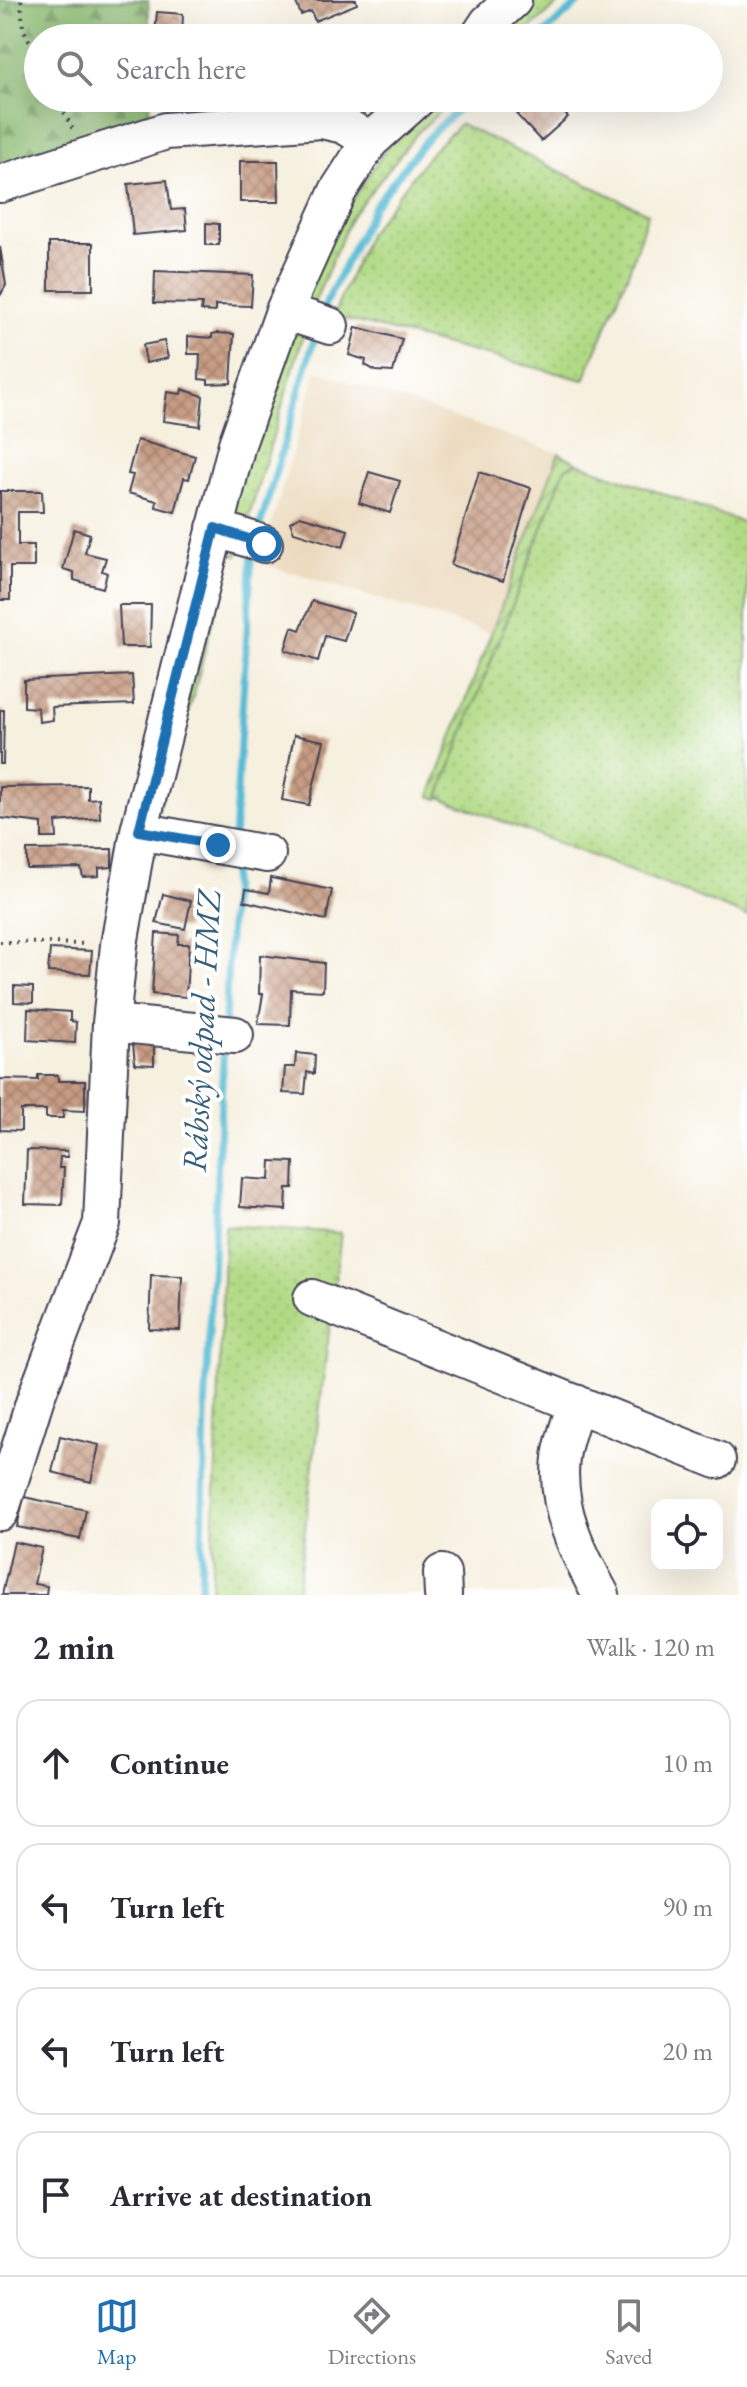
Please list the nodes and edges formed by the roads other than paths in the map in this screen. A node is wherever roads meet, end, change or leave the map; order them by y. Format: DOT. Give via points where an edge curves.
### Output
graph roads {
  1 [pos="402,112"];
  2 [pos="370,141"];
  3 [pos="0,184"];
  4 [pos="139,831"];
  5 [pos="245,850"];
  6 [pos="111,1023"];
  7 [pos="221,1034"];
  8 [pos="312,1298"];
  9 [pos="576,1403"];
  10 [pos="717,1460"];
  11 [pos="0,1512"];
  12 [pos="601,1595"];
  1 -- 2 [label="street"];
  2 -- 3 [label="street" via="344,125 321,120 166,131"];
  2 -- 4 [label="street" via="338,191 306,318 237,444 240,536"];
  4 -- 5 [label="street"];
  4 -- 6 [label="street"];
  6 -- 7 [label="street"];
  6 -- 11 [label="street" via="102,1223 35,1400"];
  8 -- 9 [label="street"];
  9 -- 10 [label="street"];
  9 -- 12 [label="street" via="561,1458 562,1493 579,1556"];
}
